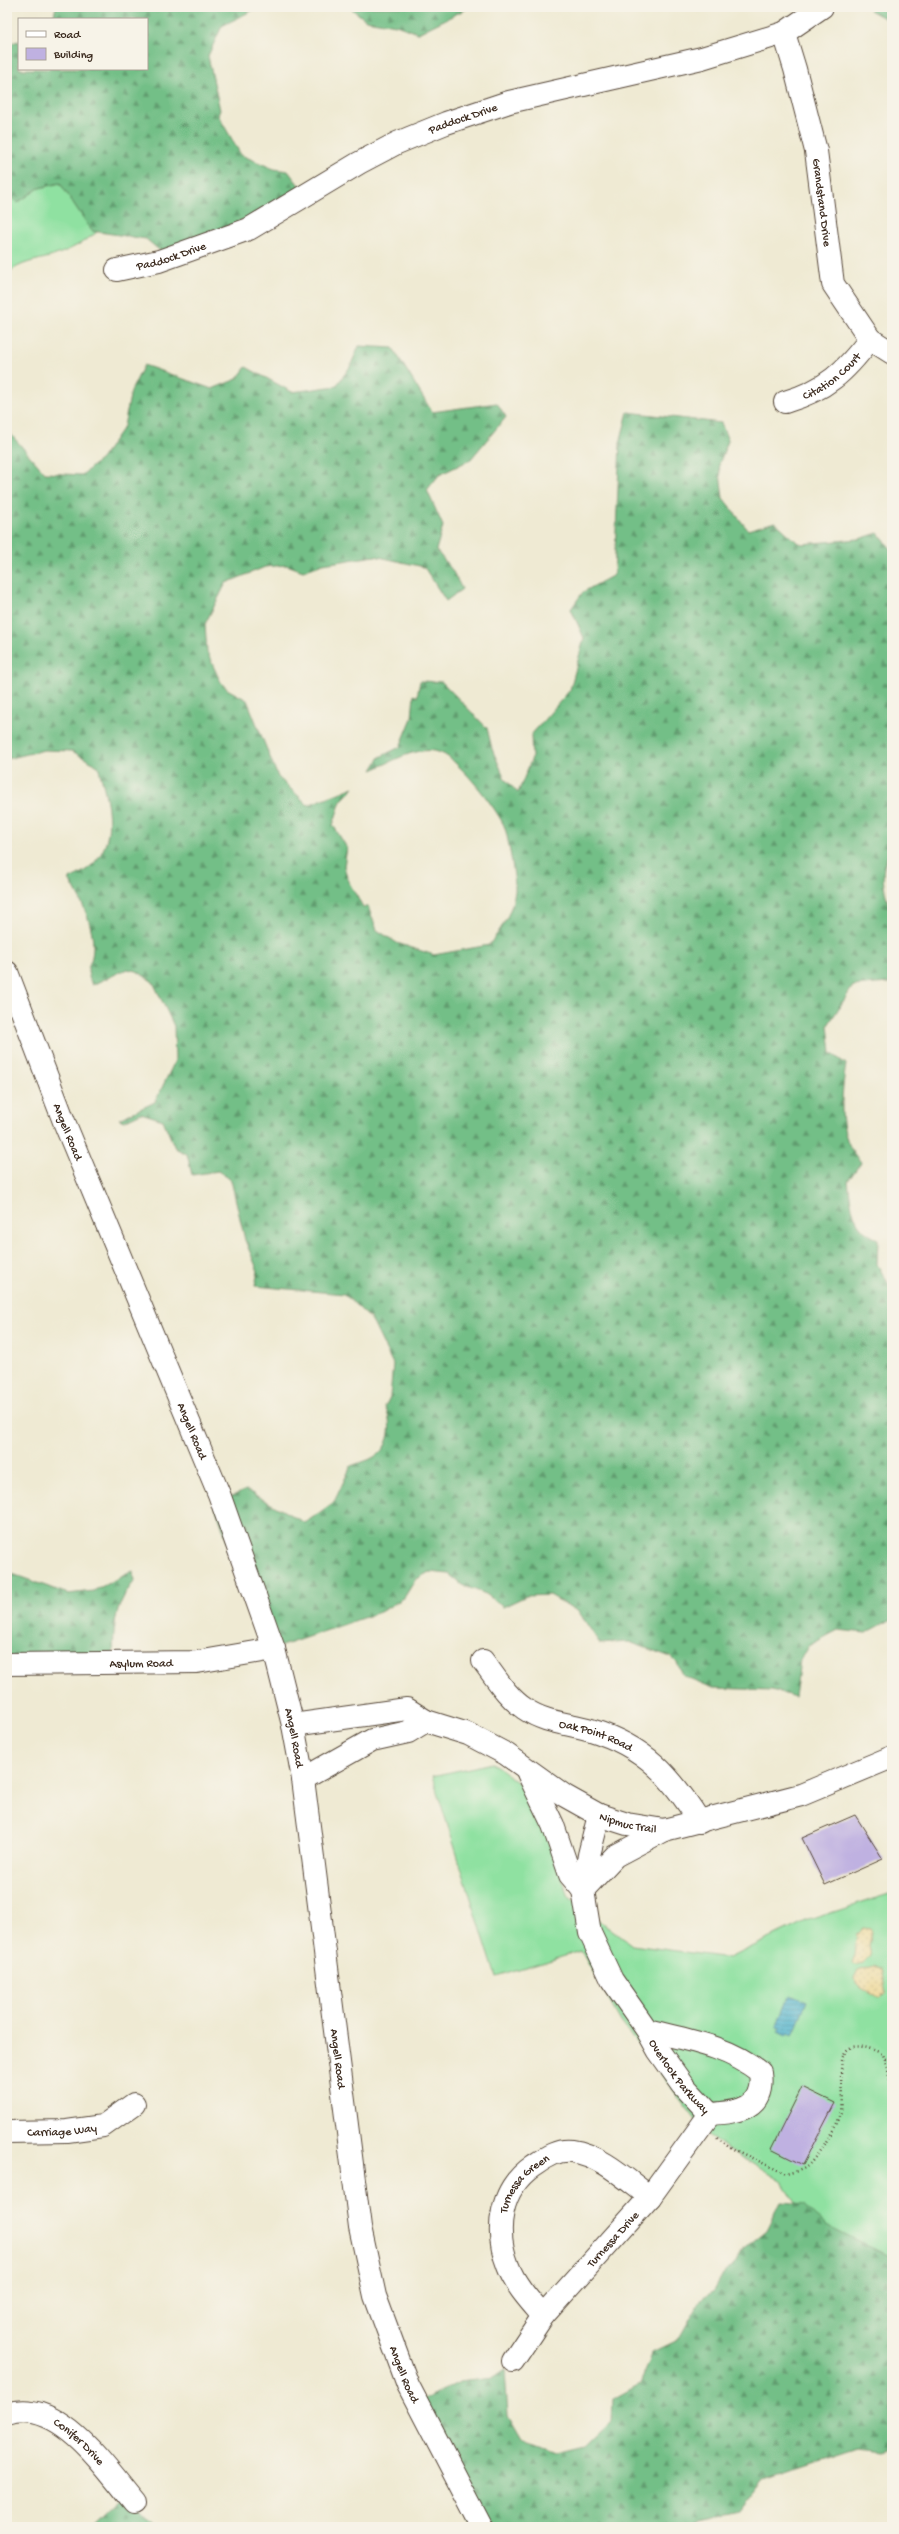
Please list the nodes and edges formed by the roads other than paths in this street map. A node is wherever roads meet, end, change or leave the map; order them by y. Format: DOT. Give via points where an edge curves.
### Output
graph roads {
  1 [pos="822,7"];
  2 [pos="784,33"];
  3 [pos="117,270"];
  4 [pos="870,338"];
  5 [pos="892,353"];
  6 [pos="785,402"];
  7 [pos="7,972"];
  8 [pos="274,1649"];
  9 [pos="483,1661"];
  10 [pos="7,1664"];
  11 [pos="426,1721"];
  12 [pos="293,1724"];
  13 [pos="892,1758"];
  14 [pos="527,1772"];
  15 [pos="303,1779"];
  16 [pos="599,1815"];
  17 [pos="700,1822"];
  18 [pos="664,1830"];
  19 [pos="583,1890"];
  20 [pos="648,2030"];
  21 [pos="134,2104"];
  22 [pos="707,2118"];
  23 [pos="7,2132"];
  24 [pos="650,2197"];
  25 [pos="543,2316"];
  26 [pos="513,2361"];
  27 [pos="7,2414"];
  28 [pos="134,2503"];
  29 [pos="482,2527"];
  1 -- 2 [label="street, Paddock Drive"];
  2 -- 3 [label="street, Paddock Drive" via="702,58 509,102 446,122 359,163 250,229 159,261"];
  2 -- 4 [label="street, Grandstand Drive" via="796,69 816,151 833,284"];
  4 -- 5 [label="street, Grandstand Drive"];
  4 -- 6 [label="street, Citation Court" via="852,363 830,382 808,395"];
  7 -- 8 [label="street, Angell Road" via="65,1124 219,1494"];
  8 -- 10 [label="street, Asylum Road" via="197,1662"];
  8 -- 12 [label="street, Angell Road"];
  9 -- 17 [label="street, Oak Point Road" via="510,1698 540,1718 609,1736 658,1765 680,1790"];
  11 -- 12 [label="street, Nipmuc Trail" via="407,1709"];
  11 -- 14 [label="street, Nipmuc Trail" via="468,1734 506,1754"];
  11 -- 15 [label="street" via="408,1732 372,1740"];
  12 -- 15 [label="street, Angell Road"];
  13 -- 17 [label="street, Nipmuc Trail" via="801,1795"];
  14 -- 16 [label="street, Nipmuc Trail"];
  14 -- 19 [label="street" via="553,1825 570,1875"];
  15 -- 29 [label="street, Angell Road" via="360,2227 375,2296 408,2385"];
  16 -- 18 [label="street, Nipmuc Trail" via="627,1824"];
  16 -- 19 [label="street, Overlook Parkway" via="588,1855"];
  17 -- 18 [label="street, Nipmuc Trail"];
  18 -- 19 [label="street" via="615,1856"];
  19 -- 20 [label="street, Overlook Parkway" via="590,1933 600,1957 612,1980"];
  20 -- 22 [label="street, Overlook Parkway" via="658,2050"];
  20 -- 22 [label="street, Overlook Parkway" via="721,2048 744,2059 760,2072 762,2086 755,2102 735,2112"];
  21 -- 23 [label="street, Carriage Way" via="103,2126 67,2131"];
  22 -- 24 [label="street, Turnessa Drive"];
  24 -- 25 [label="street, Turnessa Drive"];
  24 -- 25 [label="street, Turnessa Green" via="609,2166 572,2151 559,2151 545,2158 522,2177 506,2198 500,2218 501,2242 508,2267 521,2290"];
  25 -- 26 [label="street, Turnessa Drive"];
  27 -- 28 [label="street, Conifer Drive" via="19,2410 42,2414 77,2436"];
}
